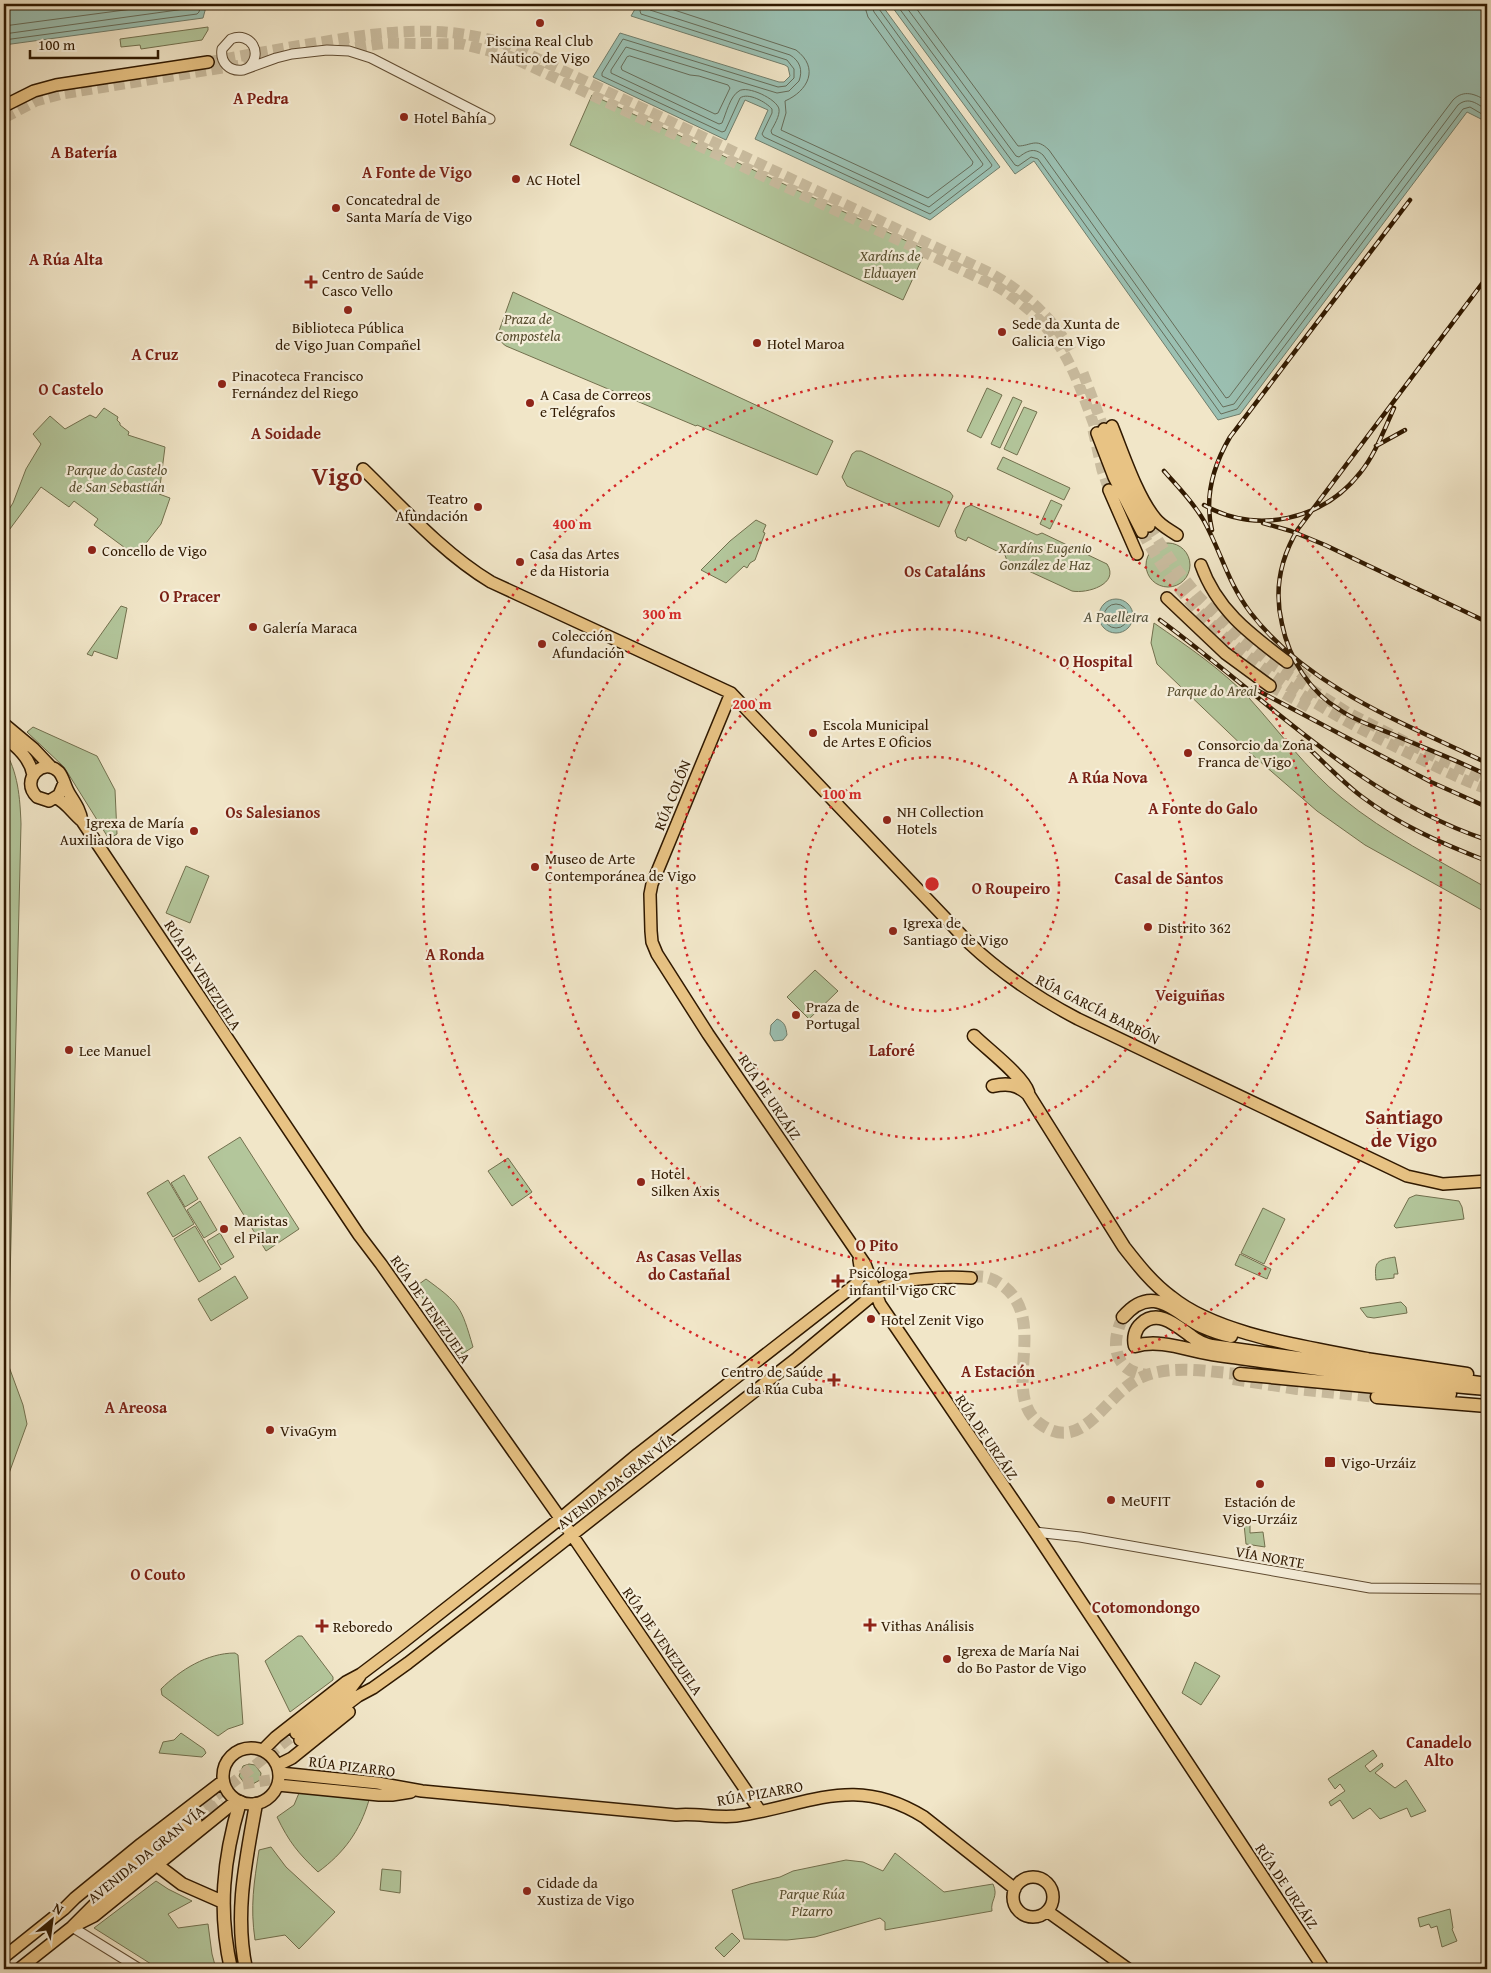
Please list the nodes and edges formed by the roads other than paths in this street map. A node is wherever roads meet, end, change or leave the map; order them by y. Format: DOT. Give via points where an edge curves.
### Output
graph roads {
  1 [pos="255,50"];
  2 [pos="276,58"];
  3 [pos="208,62"];
  4 [pos="248,68"];
  5 [pos="4,106"];
  6 [pos="490,119"];
  7 [pos="363,469"];
  8 [pos="1109,490"];
  9 [pos="1145,529"];
  10 [pos="1178,534"];
  11 [pos="1137,554"];
  12 [pos="1201,565"];
  13 [pos="1167,598"];
  14 [pos="1287,662"];
  15 [pos="1270,686"];
  16 [pos="731,693"];
  17 [pos="4,724"];
  18 [pos="4,737"];
  19 [pos="51,768"];
  20 [pos="33,775"];
  21 [pos="64,783"];
  22 [pos="56,798"];
  23 [pos="82,821"];
  24 [pos="650,910"];
  25 [pos="974,1036"];
  26 [pos="993,1086"];
  27 [pos="1030,1096"];
  28 [pos="1487,1180"];
  29 [pos="851,1243"];
  30 [pos="971,1278"];
  31 [pos="876,1294"];
  32 [pos="1123,1317"];
  33 [pos="1367,1359"];
  34 [pos="1240,1374"];
  35 [pos="1487,1377"];
  36 [pos="1487,1384"];
  37 [pos="1487,1389"];
  38 [pos="1487,1396"];
  39 [pos="1377,1397"];
  40 [pos="1487,1406"];
  41 [pos="560,1518"];
  42 [pos="1035,1532"];
  43 [pos="572,1535"];
  44 [pos="1487,1589"];
  45 [pos="361,1674"];
  46 [pos="373,1688"];
  47 [pos="263,1750"];
  48 [pos="279,1769"];
  49 [pos="223,1781"];
  50 [pos="278,1785"];
  51 [pos="360,1788"];
  52 [pos="422,1791"];
  53 [pos="398,1794"];
  54 [pos="238,1802"];
  55 [pos="256,1804"];
  56 [pos="760,1811"];
  57 [pos="157,1865"];
  58 [pos="1015,1889"];
  59 [pos="224,1902"];
  60 [pos="64,1909"];
  61 [pos="1047,1911"];
  62 [pos="72,1927"];
  63 [pos="4,1957"];
  64 [pos="19,1969"];
  65 [pos="140,1969"];
  66 [pos="230,1969"];
  67 [pos="246,1969"];
  68 [pos="1128,1969"];
  69 [pos="1324,1969"];
  1 -- 2 [label="street" via="266,57"];
  1 -- 4 [label="street" via="254,60"];
  1 -- 4 [label="street" via="250,40 241,37 224,44 222,54 228,67 238,71"];
  2 -- 4 [label="street"];
  2 -- 6 [label="street" via="327,50 356,52"];
  3 -- 5 [label="main road" via="56,85 34,91"];
  7 -- 16 [label="main road" via="436,540 491,582"];
  8 -- 11 [label="main road"];
  9 -- 10 [label="main road" via="1114,477 1104,429 1155,518"];
  12 -- 14 [label="main road" via="1213,592 1228,612"];
  13 -- 15 [label="main road" via="1225,653"];
  16 -- 24 [label="main road, RÚA COLÓN" via="652,884"];
  16 -- 28 [label="main road, RÚA GARCÍA BARBÓN" via="970,943 1032,994 1406,1176 1443,1184"];
  17 -- 19 [label="main road"];
  18 -- 20 [label="main road" via="21,752"];
  19 -- 20 [label="main road" via="41,768"];
  19 -- 21 [label="main road" via="60,773"];
  20 -- 22 [label="main road" via="30,786 34,794 45,800"];
  21 -- 22 [label="main road"];
  21 -- 23 [label="main road, RÚA DE VENEZUELA" via="80,810"];
  22 -- 23 [label="main road, RÚA DE VENEZUELA"];
  23 -- 41 [label="main road, RÚA DE VENEZUELA" via="359,1235"];
  24 -- 29 [label="main road, RÚA DE URZÁIZ" via="654,948 708,1034"];
  25 -- 27 [label="highway" via="1025,1084"];
  26 -- 27 [label="highway" via="1011,1084"];
  27 -- 33 [label="highway" via="1117,1236 1140,1267 1172,1298 1196,1314 1230,1328"];
  29 -- 31 [label="main road, RÚA DE URZÁIZ" via="869,1272"];
  29 -- 41 [label="main road, AVENIDA DA GRAN VÍA" via="862,1266 856,1284"];
  30 -- 31 [label="main road, AVENIDA DA GRAN VÍA" via="896,1283"];
  31 -- 42 [label="main road, RÚA DE URZÁIZ" via="922,1368"];
  31 -- 43 [label="main road, AVENIDA DA GRAN VÍA"];
  32 -- 33 [label="highway" via="1138,1303 1157,1301 1168,1304 1200,1325 1226,1335 1327,1355"];
  33 -- 35 [label="highway"];
  34 -- 38 [label="highway"];
  36 -- 37 [label="highway" via="1212,1346 1164,1318 1142,1323 1134,1342 1135,1346 1157,1344 1212,1355"];
  39 -- 40 [label="highway"];
  41 -- 43 [label="main road, RÚA DE VENEZUELA"];
  41 -- 45 [label="main road, AVENIDA DA GRAN VÍA"];
  42 -- 44 [label="street, VÍA NORTE" via="1370,1588"];
  42 -- 69 [label="main road, RÚA DE URZÁIZ"];
  43 -- 46 [label="main road, AVENIDA DA GRAN VÍA"];
  43 -- 56 [label="main road, RÚA DE VENEZUELA"];
  45 -- 46 [label="main road, AVENIDA DA GRAN VÍA" via="351,1688 297,1737"];
  45 -- 47 [label="main road, AVENIDA DA GRAN VÍA" via="346,1682"];
  46 -- 48 [label="main road, AVENIDA DA GRAN VÍA" via="362,1701"];
  47 -- 48 [label="main road"];
  47 -- 49 [label="main road" via="252,1747 236,1751 226,1763"];
  48 -- 50 [label="main road"];
  48 -- 52 [label="main road, RÚA PIZARRO"];
  49 -- 54 [label="main road"];
  49 -- 60 [label="main road, AVENIDA DA GRAN VÍA"];
  50 -- 53 [label="main road, RÚA PIZARRO"];
  50 -- 55 [label="main road" via="268,1800"];
  51 -- 53 [label="main road, RÚA PIZARRO"];
  52 -- 53 [label="main road, RÚA PIZARRO"];
  52 -- 56 [label="main road, RÚA PIZARRO" via="676,1815 725,1817"];
  54 -- 55 [label="main road"];
  54 -- 57 [label="main road, AVENIDA DA GRAN VÍA"];
  54 -- 59 [label="highway" via="226,1859"];
  55 -- 67 [label="highway" via="241,1901"];
  56 -- 58 [label="main road, RÚA PIZARRO" via="849,1793 891,1800 924,1817"];
  57 -- 59 [label="highway" via="182,1884"];
  57 -- 62 [label="main road, AVENIDA DA GRAN VÍA" via="94,1916"];
  58 -- 61 [label="main road" via="1013,1902 1020,1913 1032,1917"];
  58 -- 61 [label="main road" via="1028,1878 1045,1882 1052,1899"];
  59 -- 66 [label="highway" via="224,1938"];
  60 -- 62 [label="main road, AVENIDA DA GRAN VÍA" via="80,1903 193,1819 104,1895"];
  60 -- 63 [label="main road, AVENIDA DA GRAN VÍA"];
  61 -- 68 [label="main road"];
  62 -- 64 [label="main road, AVENIDA DA GRAN VÍA"];
  62 -- 65 [label="street"];
}
